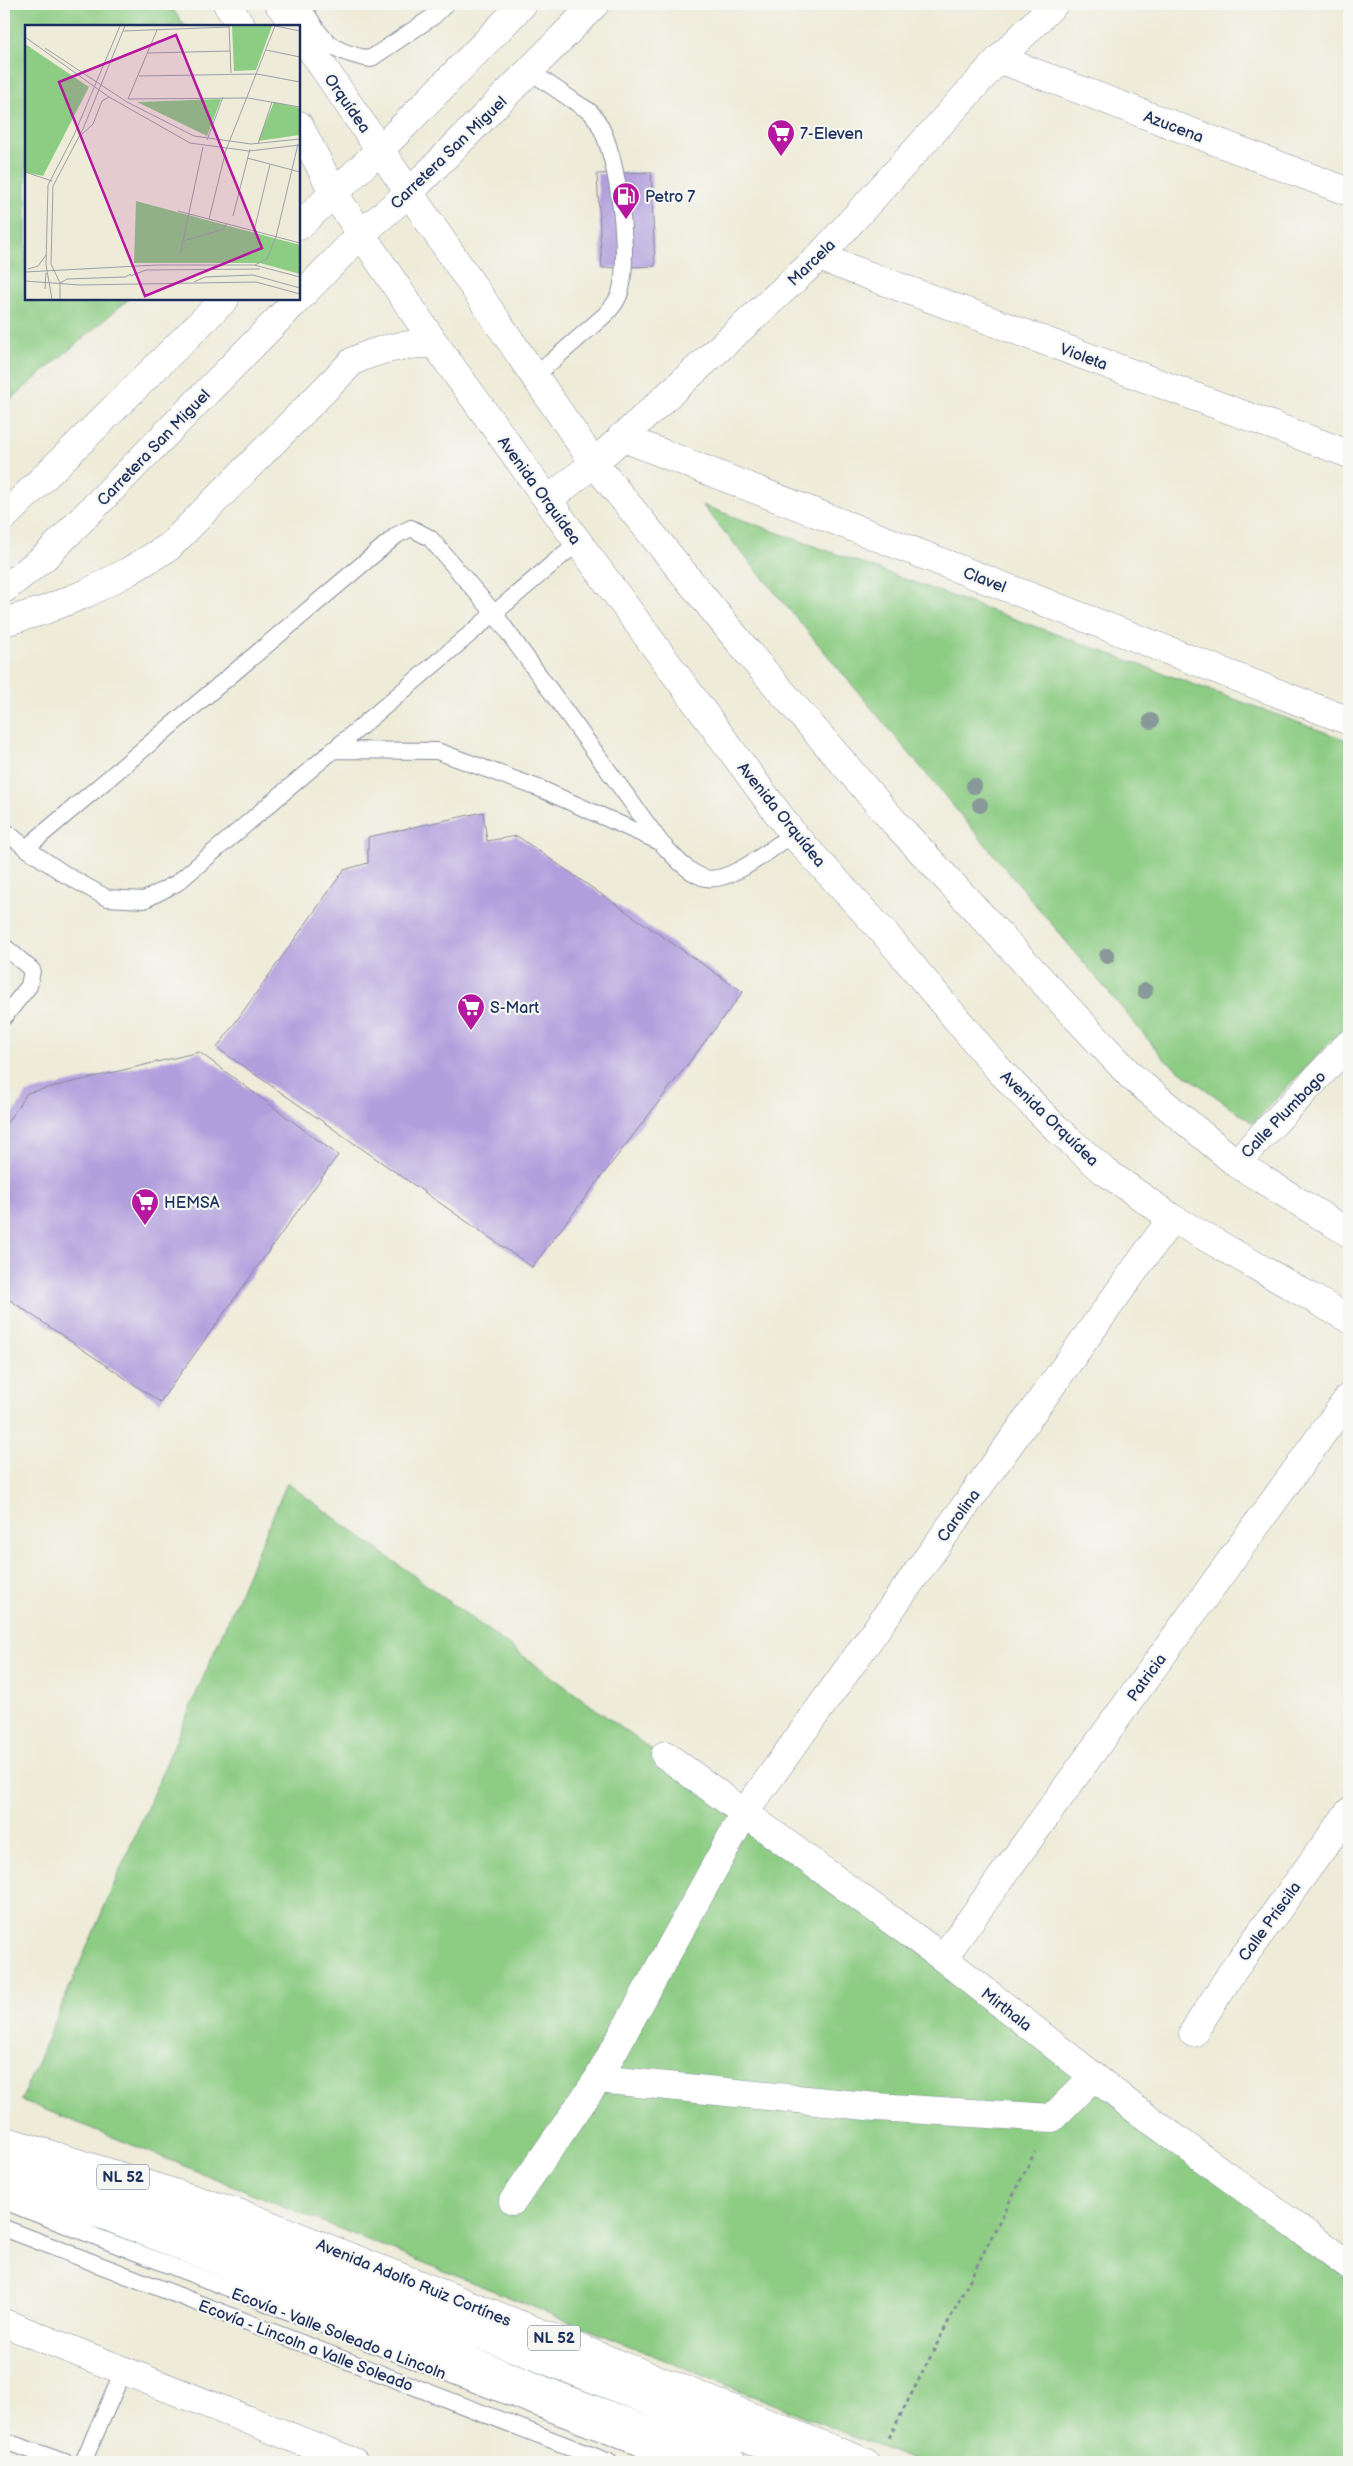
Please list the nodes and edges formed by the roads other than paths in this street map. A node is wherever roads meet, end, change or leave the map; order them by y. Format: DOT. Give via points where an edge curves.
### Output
graph roads {
  1 [pos="227,4"];
  2 [pos="279,4"];
  3 [pos="301,4"];
  4 [pos="446,4"];
  5 [pos="523,4"];
  6 [pos="595,4"];
  7 [pos="1054,4"];
  8 [pos="240,25"];
  9 [pos="293,25"];
  10 [pos="300,33"];
  11 [pos="999,59"];
  12 [pos="531,72"];
  13 [pos="300,127"];
  14 [pos="380,150"];
  15 [pos="333,192"];
  16 [pos="410,192"];
  17 [pos="1349,192"];
  18 [pos="300,225"];
  19 [pos="362,233"];
  20 [pos="819,257"];
  21 [pos="300,296"];
  22 [pos="224,300"];
  23 [pos="296,300"];
  24 [pos="435,344"];
  25 [pos="535,376"];
  26 [pos="621,438"];
  27 [pos="1349,454"];
  28 [pos="594,463"];
  29 [pos="548,500"];
  30 [pos="4,517"];
  31 [pos="578,542"];
  32 [pos="4,590"];
  33 [pos="494,613"];
  34 [pos="4,622"];
  35 [pos="1349,721"];
  36 [pos="333,750"];
  37 [pos="4,830"];
  38 [pos="793,834"];
  39 [pos="661,843"];
  40 [pos="26,848"];
  41 [pos="4,946"];
  42 [pos="4,1016"];
  43 [pos="1349,1044"];
  44 [pos="1236,1163"];
  45 [pos="1172,1218"];
  46 [pos="1349,1233"];
  47 [pos="1349,1320"];
  48 [pos="1349,1397"];
  49 [pos="665,1754"];
  50 [pos="745,1812"];
  51 [pos="1349,1812"];
  52 [pos="943,1958"];
  53 [pos="1193,2033"];
  54 [pos="1093,2076"];
  55 [pos="598,2079"];
  56 [pos="4,2140"];
  57 [pos="4,2161"];
  58 [pos="4,2192"];
  59 [pos="4,2201"];
  60 [pos="514,2201"];
  61 [pos="4,2228"];
  62 [pos="1346,2255"];
  63 [pos="4,2323"];
  64 [pos="124,2369"];
  65 [pos="4,2441"];
  66 [pos="65,2462"];
  67 [pos="83,2462"];
  68 [pos="354,2462"];
  69 [pos="609,2462"];
  70 [pos="676,2462"];
  71 [pos="732,2462"];
  72 [pos="807,2462"];
  73 [pos="865,2462"];
  1 -- 8 [label="street"];
  2 -- 9 [label="street"];
  3 -- 4 [label="lane" via="323,40 345,55 370,59 434,16"];
  5 -- 14 [label="street"];
  6 -- 12 [label="street, Carretera San Miguel"];
  7 -- 11 [label="street, Marcela"];
  10 -- 14 [label="street, Orquídea"];
  11 -- 17 [label="street, Azucena"];
  11 -- 20 [label="street, Marcela"];
  12 -- 16 [label="street, Carretera San Miguel"];
  12 -- 25 [label="lane" via="593,114 601,130 617,181 624,270 616,303"];
  13 -- 15 [label="street"];
  14 -- 15 [label="street"];
  14 -- 16 [label="street"];
  15 -- 18 [label="street"];
  15 -- 19 [label="street, Avenida Orquídea"];
  16 -- 19 [label="street, Carretera San Miguel"];
  16 -- 25 [label="street"];
  19 -- 21 [label="street, Carretera San Miguel"];
  19 -- 24 [label="street, Avenida Orquídea"];
  20 -- 26 [label="street, Marcela"];
  20 -- 27 [label="street, Violeta"];
  22 -- 30 [label="street"];
  23 -- 32 [label="street, Carretera San Miguel" via="46,556"];
  24 -- 29 [label="street, Avenida Orquídea"];
  24 -- 34 [label="street" via="390,347 353,361 169,547 87,593"];
  25 -- 28 [label="street"];
  26 -- 28 [label="street, Marcela"];
  26 -- 35 [label="street, Clavel"];
  28 -- 29 [label="street, Marcela"];
  28 -- 44 [label="street" via="750,654 896,823 1131,1076"];
  29 -- 31 [label="street, Avenida Orquídea"];
  31 -- 33 [label="lane"];
  31 -- 38 [label="street, Avenida Orquídea"];
  33 -- 36 [label="lane"];
  33 -- 39 [label="lane"];
  33 -- 40 [label="lane" via="430,538 411,528 397,535"];
  36 -- 39 [label="lane" via="437,751 541,789"];
  36 -- 40 [label="lane" via="177,883 144,900 107,898"];
  37 -- 40 [label="lane"];
  38 -- 39 [label="lane" via="723,878 704,878 687,869"];
  38 -- 45 [label="street, Avenida Orquídea" via="886,935 1000,1071 1056,1128 1103,1170"];
  41 -- 42 [label="lane" via="32,970 29,986"];
  43 -- 44 [label="street, Calle Plumbago"];
  44 -- 46 [label="street"];
  45 -- 47 [label="street, Avenida Orquídea"];
  45 -- 50 [label="street, Carolina"];
  48 -- 52 [label="street, Patricia"];
  49 -- 50 [label="street, Mirthala"];
  50 -- 52 [label="street, Mirthala"];
  50 -- 55 [label="street, Carolina"];
  51 -- 53 [label="street, Calle Priscila" via="1232,1972"];
  52 -- 54 [label="street, Mirthala"];
  54 -- 55 [label="street" via="1052,2118 876,2106"];
  54 -- 62 [label="street, Mirthala"];
  55 -- 60 [label="street, Carolina"];
  56 -- 73 [label="street, Avenida Adolfo Ruiz Cortínes / NL 52" via="242,2214"];
  57 -- 72 [label="street" via="239,2241"];
  58 -- 71 [label="street" via="27,2192 106,2216"];
  59 -- 70 [label="lane, Ecovía - Valle Soleado a Lincoln"];
  61 -- 69 [label="lane, Ecovía - Lincoln a Valle Soleado"];
  63 -- 64 [label="street"];
  64 -- 67 [label="lane"];
  64 -- 68 [label="street"];
  65 -- 66 [label="lane"];
}
